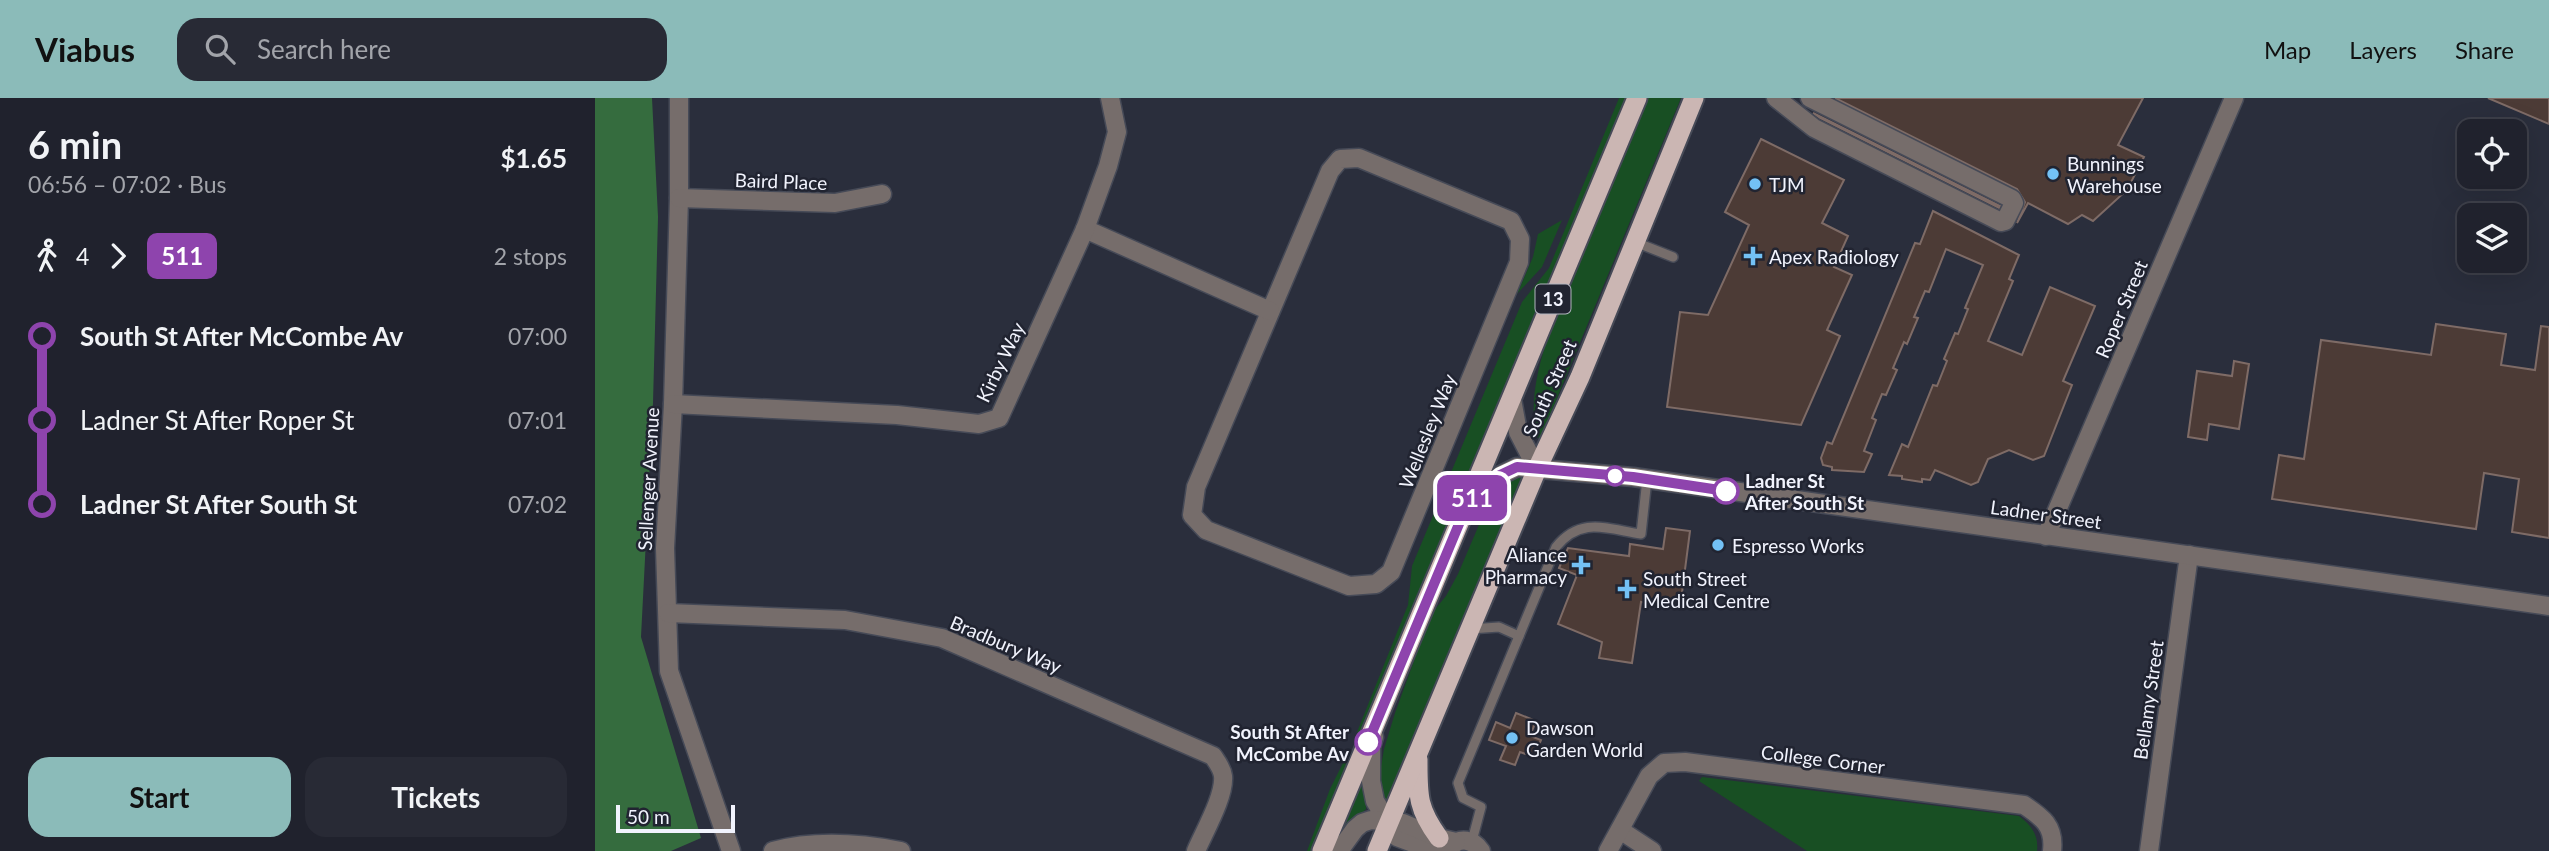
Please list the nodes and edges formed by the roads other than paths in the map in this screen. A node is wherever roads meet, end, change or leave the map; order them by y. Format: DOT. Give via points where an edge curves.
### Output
graph roads {
  1 [pos="679,98"];
  2 [pos="1110,98"];
  3 [pos="1637,98"];
  4 [pos="1694,98"];
  5 [pos="1776,98"];
  6 [pos="1810,98"];
  7 [pos="2234,98"];
  8 [pos="882,194"];
  9 [pos="679,198"];
  10 [pos="1085,229"];
  11 [pos="1635,242"];
  12 [pos="1672,257"];
  13 [pos="1270,311"];
  14 [pos="1512,399"];
  15 [pos="673,404"];
  16 [pos="1537,469"];
  17 [pos="1647,480"];
  18 [pos="1469,500"];
  19 [pos="2046,536"];
  20 [pos="2189,555"];
  21 [pos="2549,606"];
  22 [pos="668,613"];
  23 [pos="1470,630"];
  24 [pos="1519,636"];
  25 [pos="1384,703"];
  26 [pos="1417,751"];
  27 [pos="1388,824"];
  28 [pos="1620,830"];
  29 [pos="1455,846"];
  30 [pos="731,851"];
  31 [pos="773,851"];
  32 [pos="901,851"];
  33 [pos="1196,851"];
  34 [pos="1322,851"];
  35 [pos="1339,851"];
  36 [pos="1377,851"];
  37 [pos="1608,851"];
  38 [pos="1651,851"];
  39 [pos="2052,851"];
  40 [pos="2149,851"];
  1 -- 9 [label="street, Sellenger Avenue"];
  2 -- 10 [label="street, Kirby Way" via="1117,132"];
  3 -- 14 [label="highway, South Street / 13"];
  4 -- 11 [label="highway, South Street"];
  5 -- 6 [label="street" via="1814,128 2005,221 2012,199"];
  7 -- 19 [label="street, Roper Street"];
  8 -- 9 [label="street, Baird Place" via="835,204"];
  9 -- 15 [label="street, Sellenger Avenue"];
  10 -- 13 [label="street"];
  10 -- 15 [label="street, Kirby Way" via="999,418 979,424 897,415"];
  11 -- 12 [label="lane"];
  11 -- 16 [label="highway, South Street"];
  13 -- 13 [label="street, Wellesley Way" via="1330,171 1340,159 1359,158 1511,221 1520,239 1519,261 1391,572 1376,584 1349,586 1206,530 1192,515 1196,487"];
  14 -- 16 [label="street" via="1518,432"];
  14 -- 18 [label="highway, South Street / 13"];
  15 -- 22 [label="street, Sellenger Avenue" via="665,548"];
  16 -- 17 [label="street, Ladner Street"];
  16 -- 18 [label="street, Ladner Street" via="1517,467"];
  16 -- 23 [label="highway, South Street"];
  17 -- 19 [label="street, Ladner Street"];
  17 -- 24 [label="lane" via="1641,534 1585,526 1567,534 1556,547"];
  18 -- 25 [label="highway, South Street / 13"];
  19 -- 20 [label="street, Ladner Street"];
  20 -- 21 [label="street, Ladner Street"];
  20 -- 40 [label="street, Bellamy Street"];
  22 -- 30 [label="street, Sellenger Avenue" via="669,671"];
  22 -- 33 [label="street, Bradbury Way" via="845,620 942,638 1213,756 1223,778 1220,796"];
  23 -- 24 [label="lane" via="1499,627"];
  23 -- 26 [label="highway, South Street"];
  24 -- 29 [label="lane" via="1458,783 1463,798 1481,807"];
  25 -- 27 [label="street" via="1371,747 1371,782"];
  25 -- 34 [label="highway, South Street / 13"];
  26 -- 27 [label="highway, South Street"];
  26 -- 29 [label="highway" via="1425,819"];
  27 -- 29 [label="street" via="1403,823"];
  27 -- 35 [label="street" via="1362,823"];
  27 -- 36 [label="highway, South Street"];
  28 -- 37 [label="street, College Corner"];
  28 -- 38 [label="street"];
  28 -- 39 [label="street, College Corner" via="1649,776 1664,763 1685,762 2024,805 2044,819"];
  31 -- 32 [label="street" via="838,844"];
}
